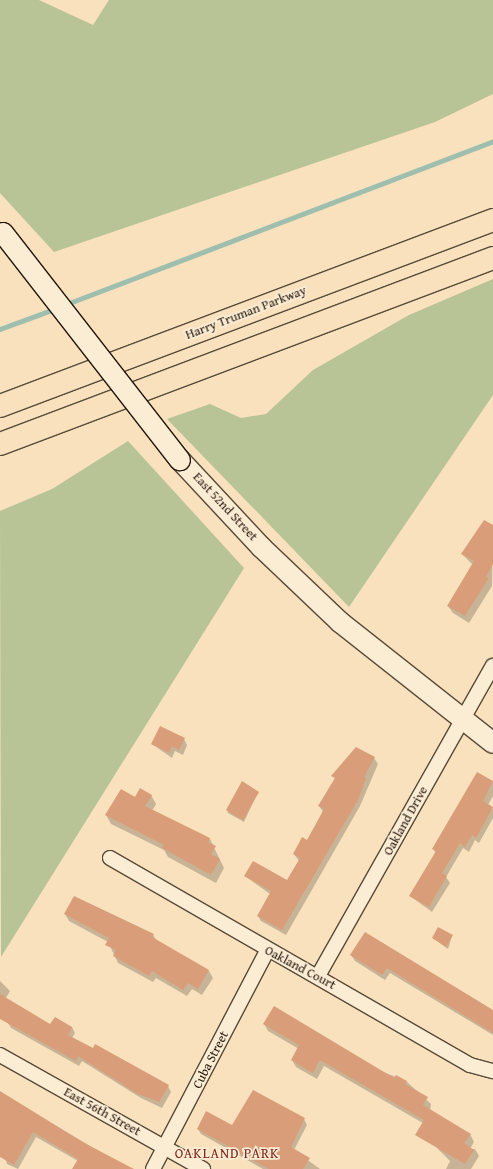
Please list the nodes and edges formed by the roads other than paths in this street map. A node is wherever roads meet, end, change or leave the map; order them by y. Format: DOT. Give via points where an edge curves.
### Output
graph roads {
  1 [pos="490,221"];
  2 [pos="1,231"];
  3 [pos="493,258"];
  4 [pos="0,406"];
  5 [pos="0,444"];
  6 [pos="493,666"];
  7 [pos="463,719"];
  8 [pos="493,742"];
  9 [pos="110,858"];
  10 [pos="267,951"];
  11 [pos="318,976"];
  12 [pos="0,1055"];
  13 [pos="493,1071"];
  14 [pos="165,1148"];
  15 [pos="153,1169"];
  16 [pos="203,1169"];
  1 -- 4 [label="highway, Harry Truman Parkway"];
  2 -- 7 [label="main road, East 52nd Street, bridge" via="180,460 261,547 340,622"];
  3 -- 5 [label="highway"];
  6 -- 7 [label="street, Oakland Drive"];
  7 -- 8 [label="main road, East 52nd Street"];
  7 -- 11 [label="street, Oakland Drive"];
  9 -- 10 [label="street, Oakland Court"];
  10 -- 11 [label="street, Oakland Court"];
  10 -- 14 [label="street, Cuba Street"];
  11 -- 13 [label="street, Oakland Court" via="470,1065"];
  12 -- 14 [label="street, East 56th Street"];
  14 -- 15 [label="street, Cuba Street"];
  14 -- 16 [label="street, East 56th Street"];
}
